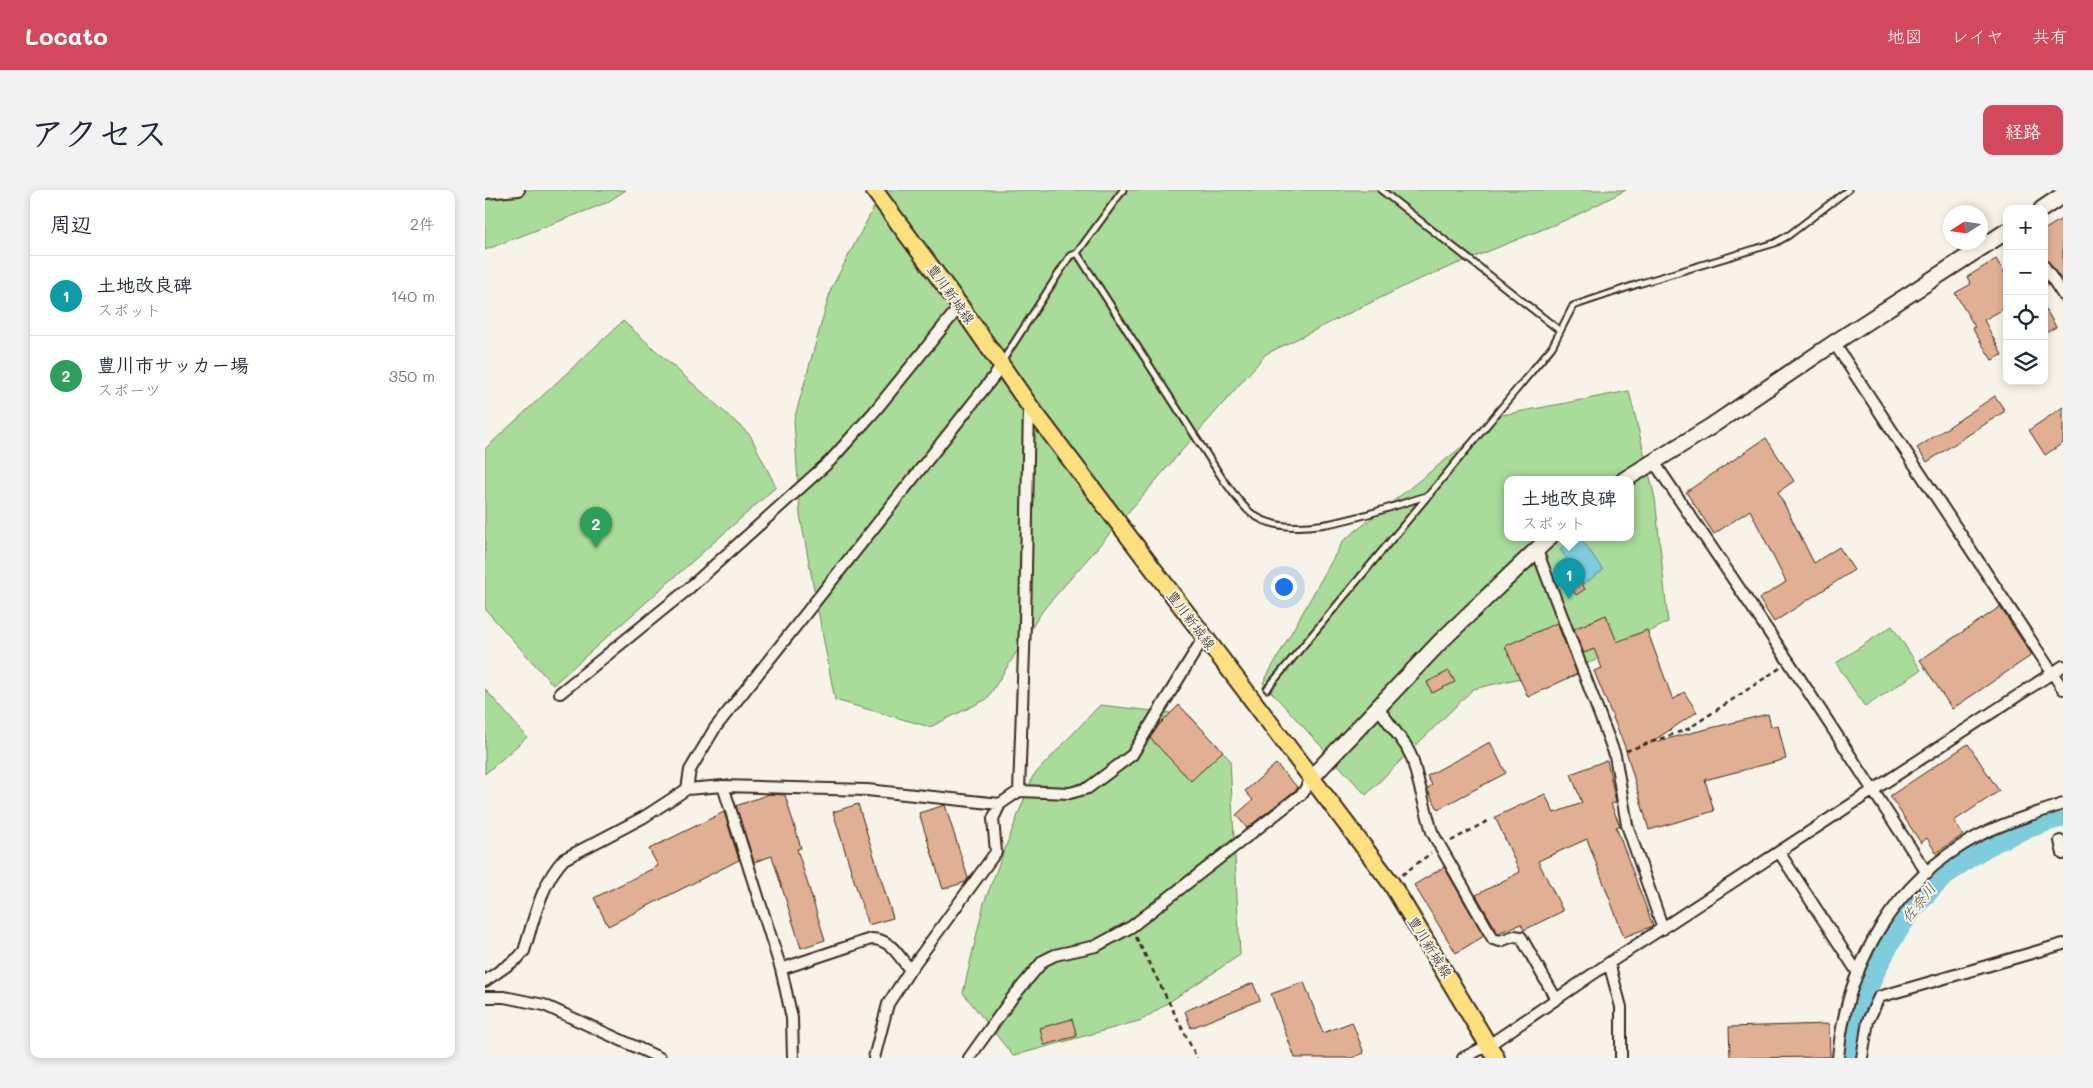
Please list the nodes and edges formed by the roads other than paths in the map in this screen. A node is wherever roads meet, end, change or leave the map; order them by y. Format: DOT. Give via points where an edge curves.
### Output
graph roads {
  1 [pos="519,190"];
  2 [pos="874,190"];
  3 [pos="1123,190"];
  4 [pos="1381,190"];
  5 [pos="1848,190"];
  6 [pos="485,193"];
  7 [pos="2063,195"];
  8 [pos="2048,205"];
  9 [pos="2003,235"];
  10 [pos="1077,253"];
  11 [pos="2048,272"];
  12 [pos="2063,295"];
  13 [pos="960,306"];
  14 [pos="1559,330"];
  15 [pos="1834,343"];
  16 [pos="1000,365"];
  17 [pos="1029,405"];
  18 [pos="1654,462"];
  19 [pos="1631,476"];
  20 [pos="1430,495"];
  21 [pos="1545,541"];
  22 [pos="1536,548"];
  23 [pos="1204,637"];
  24 [pos="2063,666"];
  25 [pos="2052,673"];
  26 [pos="1267,689"];
  27 [pos="2063,689"];
  28 [pos="559,693"];
  29 [pos="1379,709"];
  30 [pos="1312,776"];
  31 [pos="723,786"];
  32 [pos="687,789"];
  33 [pos="1873,790"];
  34 [pos="1019,791"];
  35 [pos="1000,804"];
  36 [pos="2063,804"];
  37 [pos="2060,841"];
  38 [pos="1779,852"];
  39 [pos="2063,854"];
  40 [pos="1927,873"];
  41 [pos="1663,929"];
  42 [pos="2063,944"];
  43 [pos="1609,963"];
  44 [pos="781,969"];
  45 [pos="909,970"];
  46 [pos="1858,973"];
  47 [pos="485,981"];
  48 [pos="485,998"];
  49 [pos="1556,999"];
  50 [pos="1493,1051"];
  51 [pos="660,1058"];
  52 [pos="793,1058"];
  53 [pos="873,1058"];
  54 [pos="969,1058"];
  55 [pos="1463,1058"];
  56 [pos="1621,1058"];
  57 [pos="1838,1058"];
  58 [pos="1862,1058"];
  1 -- 6 [label="street"];
  2 -- 13 [label="main road, 豊川新城線"];
  3 -- 10 [label="lane"];
  4 -- 14 [label="lane"];
  5 -- 14 [label="lane" via="1775,243 1573,306"];
  7 -- 8 [label="street"];
  9 -- 15 [label="street"];
  10 -- 16 [label="lane" via="1071,256"];
  10 -- 20 [label="lane" via="1224,481 1240,503 1253,514 1267,522 1288,527 1328,525"];
  11 -- 12 [label="street"];
  13 -- 16 [label="main road, 豊川新城線"];
  13 -- 28 [label="street" via="830,461 687,590"];
  14 -- 20 [label="lane" via="1551,347"];
  15 -- 18 [label="street"];
  15 -- 25 [label="street"];
  16 -- 17 [label="main road, 豊川新城線"];
  16 -- 32 [label="street" via="715,728 690,770"];
  17 -- 23 [label="main road, 豊川新城線"];
  17 -- 34 [label="street"];
  18 -- 19 [label="street"];
  18 -- 33 [label="street"];
  20 -- 26 [label="lane"];
  21 -- 22 [label="street"];
  22 -- 29 [label="street" via="1441,641"];
  22 -- 41 [label="street" via="1615,755 1627,825"];
  23 -- 30 [label="main road, 豊川新城線"];
  23 -- 34 [label="street" via="1132,755 1088,788 1070,793"];
  24 -- 25 [label="street"];
  25 -- 27 [label="street"];
  25 -- 33 [label="street"];
  29 -- 30 [label="street"];
  29 -- 49 [label="street" via="1412,758 1432,832 1493,939 1521,937"];
  30 -- 50 [label="main road, 豊川新城線" via="1391,883"];
  30 -- 54 [label="street" via="1303,793 1131,927 1096,946 1055,955 1043,961"];
  31 -- 32 [label="street"];
  31 -- 35 [label="street" via="867,790"];
  31 -- 44 [label="street"];
  32 -- 47 [label="street" via="644,817 564,859 545,888 524,951"];
  33 -- 38 [label="street"];
  33 -- 40 [label="street"];
  34 -- 35 [label="street"];
  35 -- 45 [label="street" via="993,820 996,852"];
  36 -- 40 [label="street" via="1978,836"];
  37 -- 39 [label="street"];
  38 -- 41 [label="street"];
  38 -- 46 [label="street"];
  40 -- 46 [label="street" via="1887,916"];
  41 -- 43 [label="street"];
  42 -- 58 [label="street" via="1879,997 1868,1021"];
  43 -- 49 [label="street"];
  43 -- 56 [label="street" via="1621,1007"];
  44 -- 45 [label="street" via="871,939 881,939 889,944"];
  44 -- 52 [label="street" via="792,1018"];
  45 -- 53 [label="street" via="888,1004"];
  46 -- 57 [label="street" via="1841,1028"];
  48 -- 51 [label="street" via="504,997 544,1005"];
  49 -- 50 [label="street"];
  50 -- 55 [label="street"];
}
